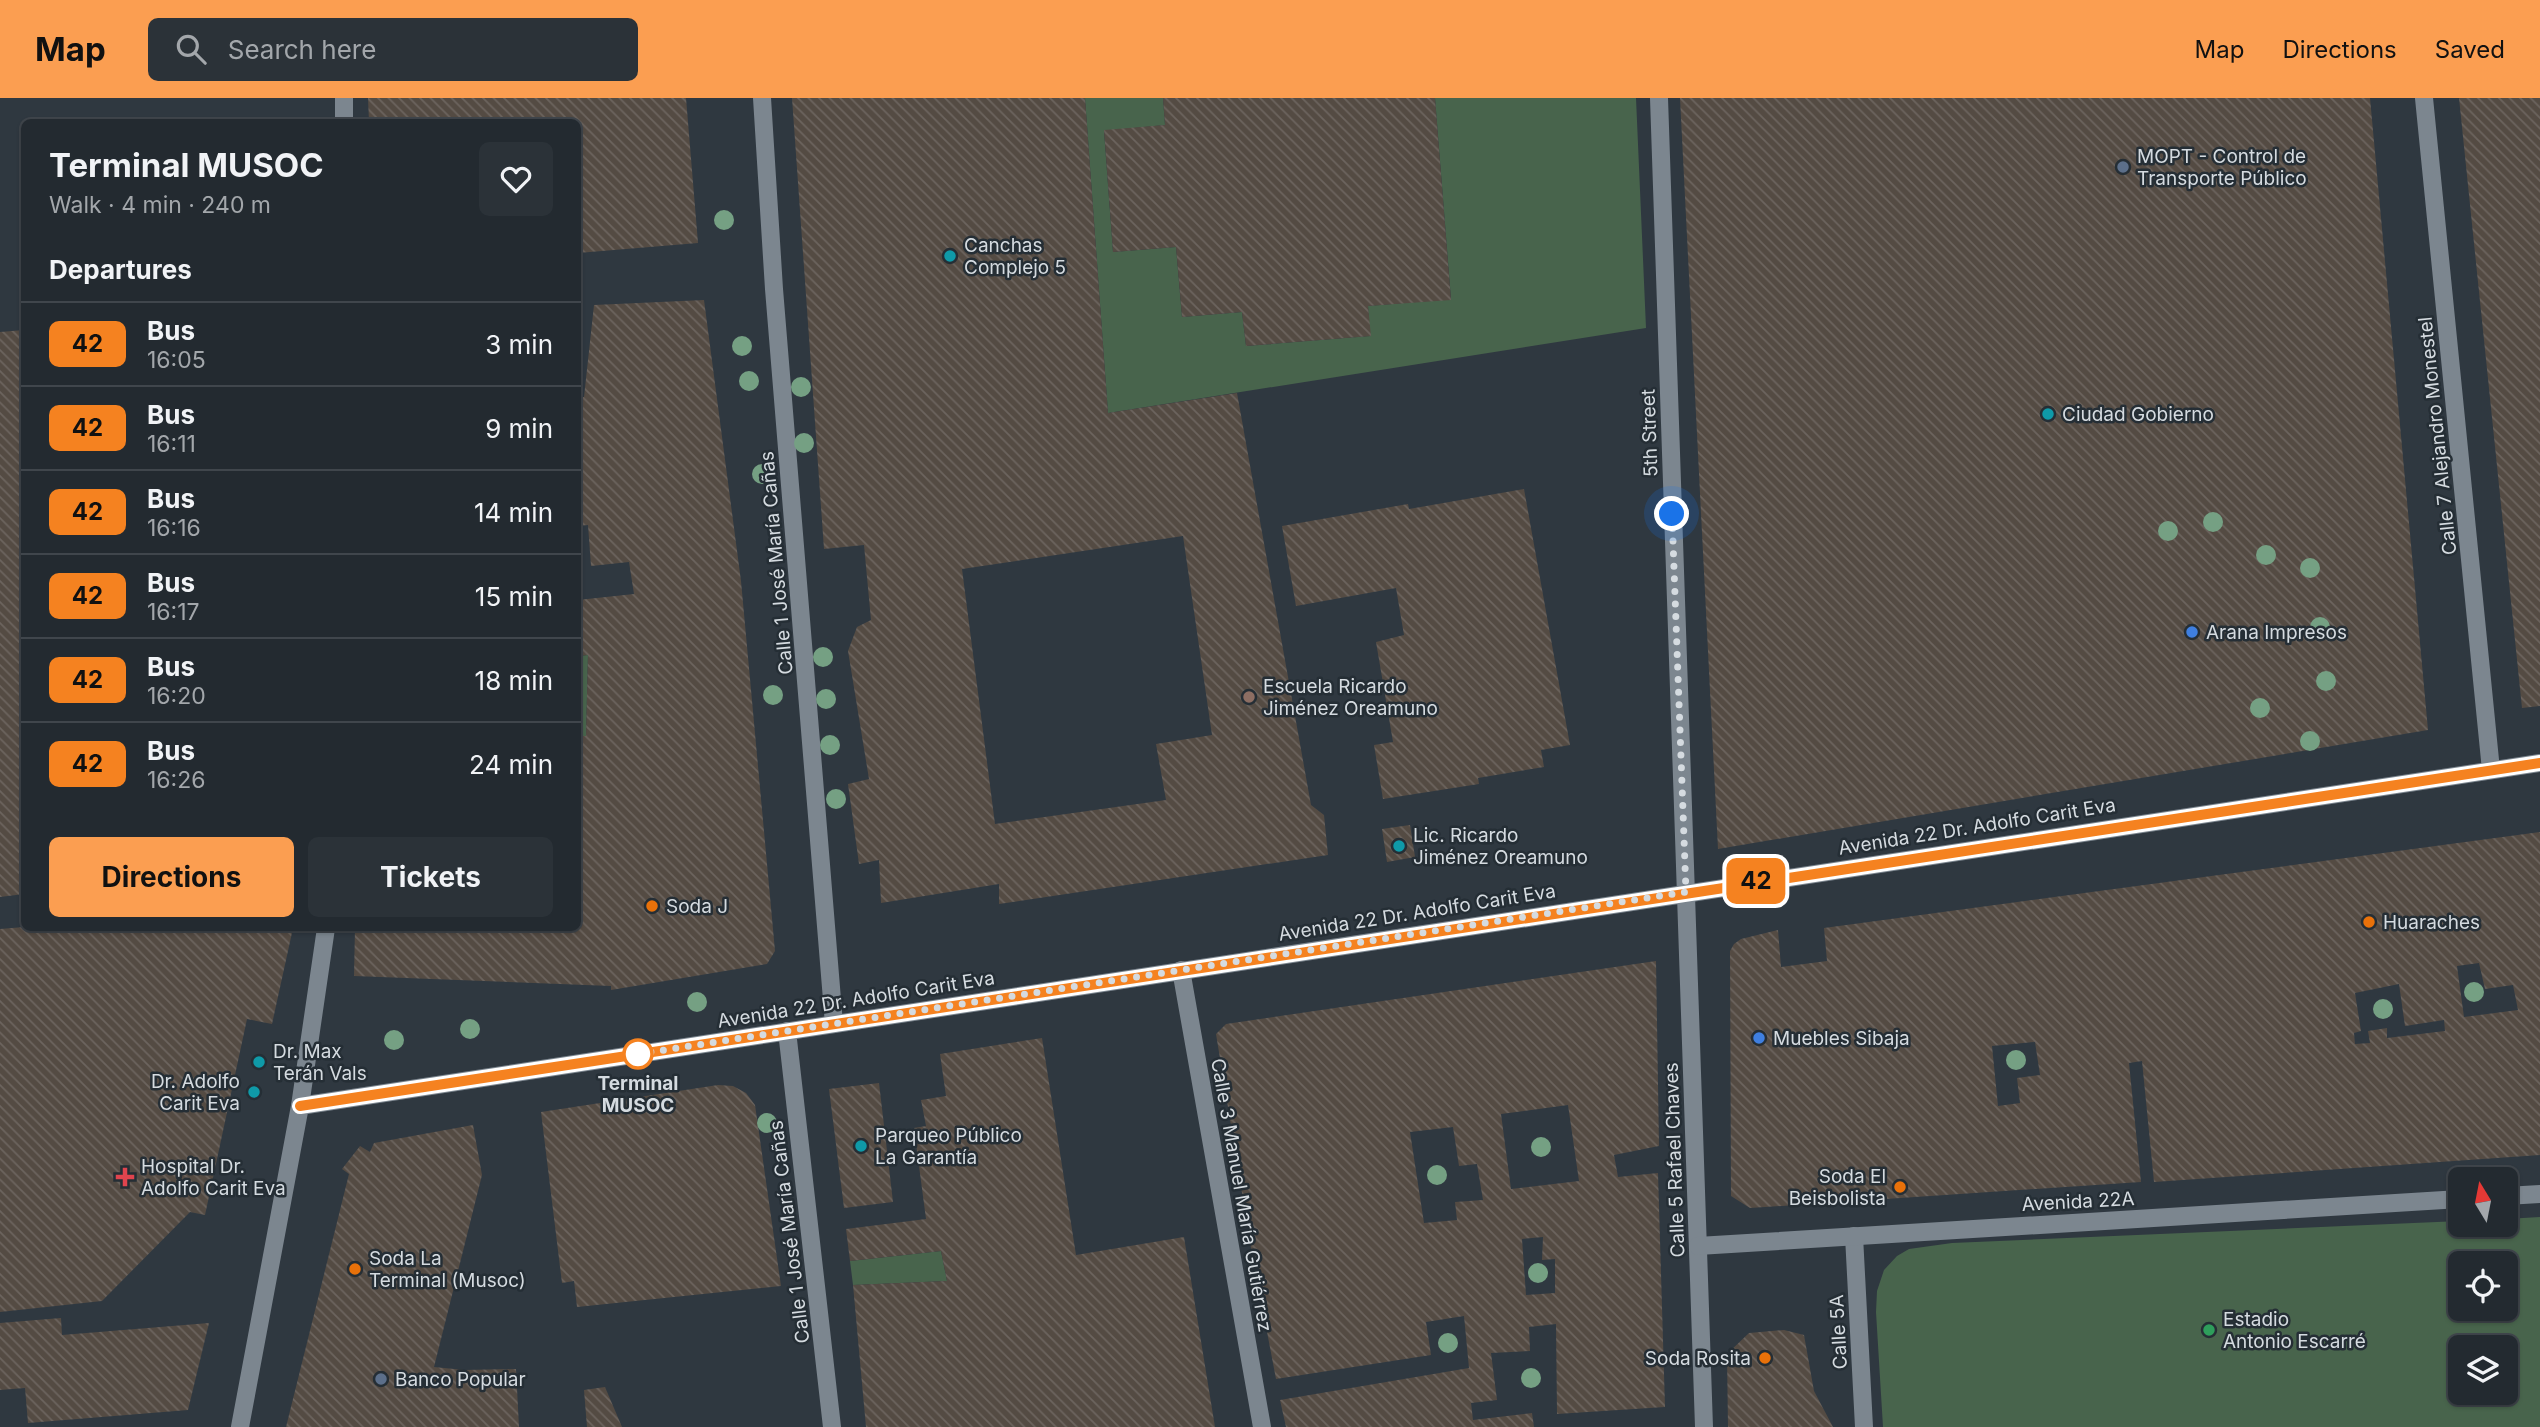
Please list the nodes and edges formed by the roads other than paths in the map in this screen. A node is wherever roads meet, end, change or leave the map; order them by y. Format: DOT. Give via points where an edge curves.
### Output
graph roads {
  1 [pos="344,98"];
  2 [pos="762,98"];
  3 [pos="1659,98"];
  4 [pos="2424,98"];
  5 [pos="344,119"];
  6 [pos="2540,763"];
  7 [pos="2491,770"];
  8 [pos="1686,892"];
  9 [pos="326,931"];
  10 [pos="1181,970"];
  11 [pos="834,1024"];
  12 [pos="787,1031"];
  13 [pos="300,1106"];
  14 [pos="2540,1194"];
  15 [pos="2518,1195"];
  16 [pos="2448,1200"];
  17 [pos="1854,1236"];
  18 [pos="1698,1246"];
  19 [pos="240,1427"];
  20 [pos="832,1427"];
  21 [pos="1262,1427"];
  22 [pos="1704,1427"];
  23 [pos="1864,1427"];
  1 -- 5 [label="street"];
  2 -- 11 [label="street, Calle 1 José María Cañas"];
  3 -- 8 [label="street, 5th Street"];
  4 -- 7 [label="street, Calle 7 Alejandro Monestel"];
  6 -- 7 [label="street, Avenida 22 Dr. Adolfo Carit Eva"];
  7 -- 8 [label="street, Avenida 22 Dr. Adolfo Carit Eva"];
  8 -- 10 [label="street, Avenida 22 Dr. Adolfo Carit Eva"];
  8 -- 18 [label="street, Calle 5 Rafael Chaves"];
  9 -- 13 [label="street"];
  10 -- 11 [label="street, Avenida 22 Dr. Adolfo Carit Eva"];
  10 -- 21 [label="street, Calle 3 Manuel María Gutiérrez"];
  11 -- 12 [label="street, Avenida 22 Dr. Adolfo Carit Eva"];
  12 -- 13 [label="street, Avenida 22 Dr. Adolfo Carit Eva"];
  12 -- 20 [label="street, Calle 1 José María Cañas"];
  13 -- 19 [label="street"];
  14 -- 15 [label="street"];
  16 -- 17 [label="street, Avenida 22A"];
  17 -- 18 [label="street, Avenida 22A"];
  17 -- 23 [label="street, Calle 5A"];
  18 -- 22 [label="street, Calle 5 Rafael Chaves"];
}
